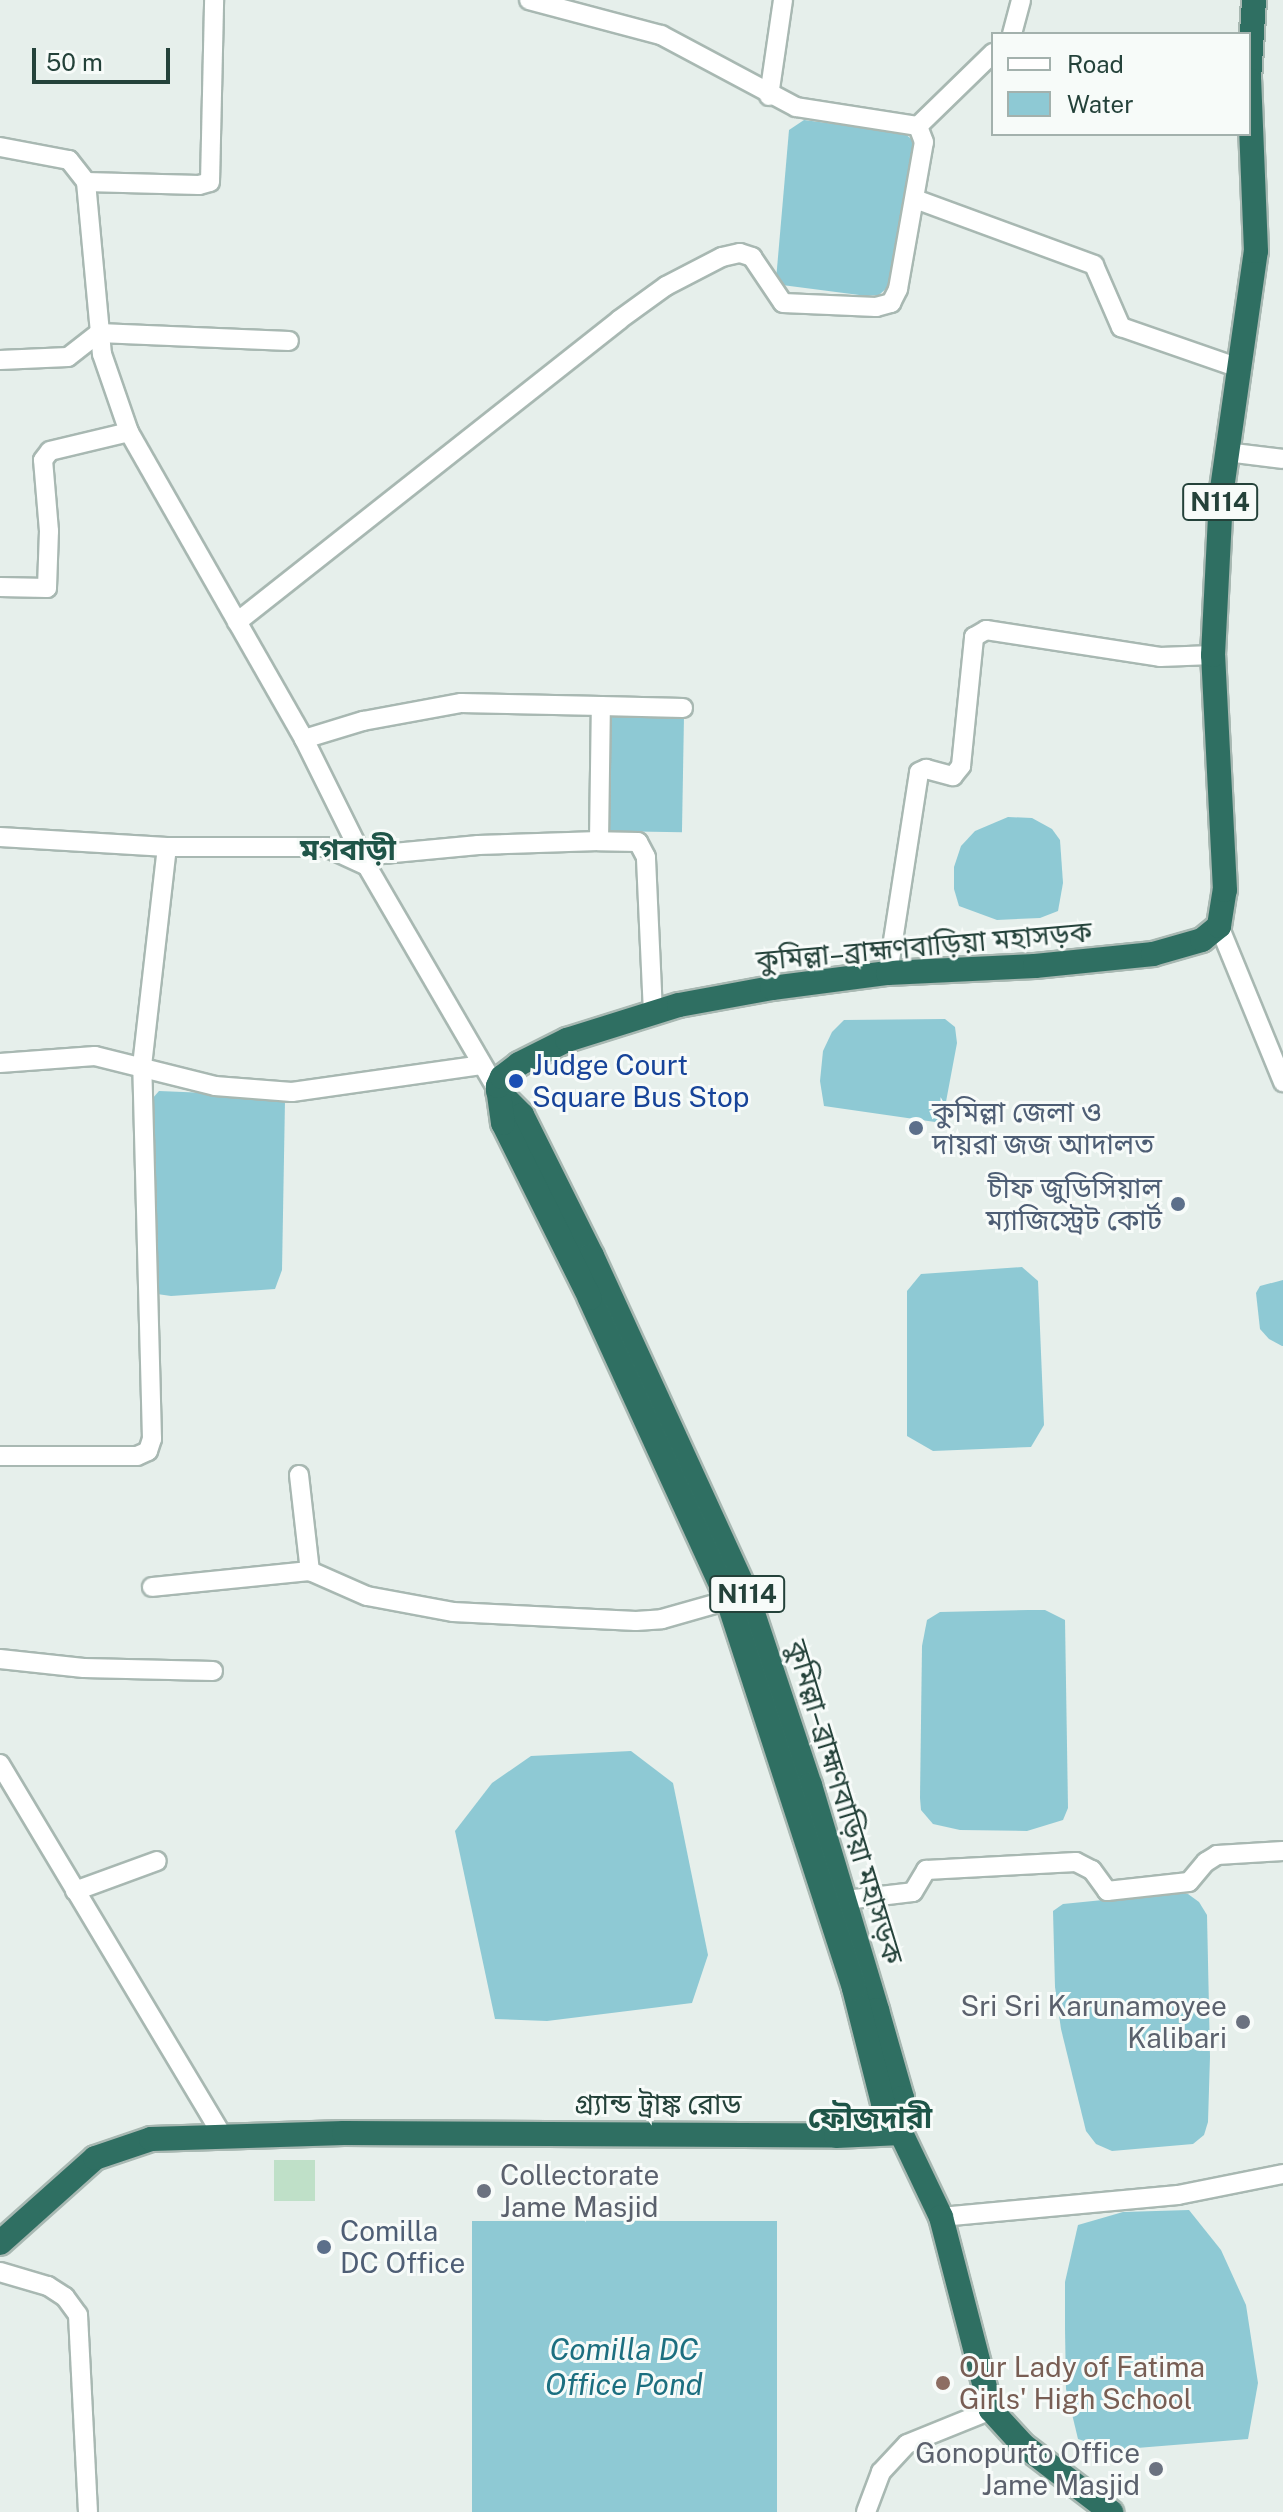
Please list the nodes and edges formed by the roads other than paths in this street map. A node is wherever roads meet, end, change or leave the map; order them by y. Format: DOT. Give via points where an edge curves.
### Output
graph roads {
  1 [pos="214,0"];
  2 [pos="529,0"];
  3 [pos="783,0"];
  4 [pos="1021,0"];
  5 [pos="1254,0"];
  6 [pos="1013,32"];
  7 [pos="1251,48"];
  8 [pos="991,55"];
  9 [pos="769,96"];
  10 [pos="1251,110"];
  11 [pos="918,126"];
  12 [pos="0,147"];
  13 [pos="86,182"];
  14 [pos="915,199"];
  15 [pos="99,333"];
  16 [pos="289,341"];
  17 [pos="0,360"];
  18 [pos="1242,369"];
  19 [pos="129,432"];
  20 [pos="1226,452"];
  21 [pos="1283,459"];
  22 [pos="0,587"];
  23 [pos="237,622"];
  24 [pos="1213,655"];
  25 [pos="601,706"];
  26 [pos="683,708"];
  27 [pos="304,739"];
  28 [pos="341,814"];
  29 [pos="0,837"];
  30 [pos="599,841"];
  31 [pos="167,847"];
  32 [pos="326,847"];
  33 [pos="365,861"];
  34 [pos="1219,926"];
  35 [pos="888,973"];
  36 [pos="653,1013"];
  37 [pos="0,1063"];
  38 [pos="481,1065"];
  39 [pos="142,1066"];
  40 [pos="1283,1082"];
  41 [pos="498,1091"];
  42 [pos="0,1456"];
  43 [pos="299,1475"];
  44 [pos="310,1571"];
  45 [pos="152,1587"];
  46 [pos="738,1598"];
  47 [pos="0,1659"];
  48 [pos="213,1671"];
  49 [pos="0,1764"];
  50 [pos="1283,1851"];
  51 [pos="157,1861"];
  52 [pos="75,1891"];
  53 [pos="846,1900"];
  54 [pos="901,2133"];
  55 [pos="222,2135"];
  56 [pos="1283,2174"];
  57 [pos="941,2217"];
  58 [pos="0,2243"];
  59 [pos="0,2272"];
  60 [pos="991,2410"];
  61 [pos="88,2512"];
  62 [pos="866,2512"];
  63 [pos="1111,2512"];
  1 -- 13 [label="street" via="210,182"];
  2 -- 9 [label="street" via="661,35"];
  3 -- 9 [label="street"];
  4 -- 6 [label="street"];
  5 -- 7 [label="highway, N114"];
  8 -- 11 [label="street"];
  9 -- 11 [label="street" via="796,107"];
  10 -- 18 [label="highway, N114" via="1256,251"];
  11 -- 14 [label="street" via="924,142"];
  12 -- 13 [label="street" via="69,160"];
  13 -- 15 [label="street"];
  14 -- 18 [label="street" via="1094,265 1121,327"];
  14 -- 23 [label="street" via="891,303 783,303 752,257 722,257 666,286 619,320"];
  15 -- 16 [label="street"];
  15 -- 17 [label="street" via="68,357"];
  15 -- 19 [label="street" via="106,373"];
  18 -- 20 [label="highway, N114"];
  19 -- 22 [label="street" via="50,451 43,460 47,588"];
  19 -- 23 [label="street"];
  20 -- 21 [label="street"];
  20 -- 24 [label="highway, N114"];
  23 -- 27 [label="street"];
  24 -- 34 [label="highway, N114" via="1225,890"];
  24 -- 35 [label="street" via="1160,657 986,630 974,637 961,766 953,776 919,772"];
  25 -- 26 [label="street"];
  25 -- 27 [label="street" via="461,703 363,721"];
  25 -- 30 [label="street"];
  27 -- 28 [label="street"];
  28 -- 32 [label="street"];
  28 -- 33 [label="street"];
  29 -- 31 [label="street"];
  30 -- 33 [label="street" via="478,845"];
  30 -- 36 [label="street" via="638,842 646,857"];
  31 -- 32 [label="street"];
  31 -- 39 [label="street"];
  32 -- 33 [label="street"];
  33 -- 38 [label="street"];
  34 -- 35 [label="highway, কুমিল্লা–ব্রাহ্মণবাড়িয়া মহাসড়ক" via="1202,940 1153,954"];
  34 -- 40 [label="street"];
  35 -- 36 [label="highway, কুমিল্লা–ব্রাহ্মণবাড়িয়া মহাসড়ক" via="772,988"];
  36 -- 41 [label="highway, কুমিল্লা–ব্রাহ্মণবাড়িয়া মহাসড়ক" via="567,1040 519,1064 502,1077"];
  37 -- 39 [label="street" via="95,1056"];
  38 -- 39 [label="street" via="292,1092 215,1086"];
  38 -- 41 [label="street"];
  39 -- 42 [label="street" via="152,1417 148,1451 124,1456"];
  41 -- 46 [label="highway, কুমিল্লা–ব্রাহ্মণবাড়িয়া মহাসড়ক / N114" via="522,1115 563,1220 685,1452"];
  43 -- 44 [label="street"];
  44 -- 45 [label="street"];
  44 -- 46 [label="street" via="367,1596 453,1612 636,1621"];
  46 -- 53 [label="highway, কুমিল্লা–ব্রাহ্মণবাড়িয়া মহাসড়ক / N114"];
  46 -- 54 [label="highway, N114" via="883,2103"];
  47 -- 48 [label="street" via="84,1668"];
  49 -- 52 [label="street"];
  50 -- 53 [label="street" via="1217,1855 1189,1882 1107,1891 1092,1870 1076,1862 926,1870 913,1892"];
  51 -- 52 [label="street"];
  52 -- 55 [label="street"];
  53 -- 54 [label="highway, কুমিল্লা–ব্রাহ্মণবাড়িয়া মহাসড়ক / N114" via="902,2098"];
  54 -- 55 [label="highway, গ্র্যান্ড ট্রাঙ্ক রোড"];
  54 -- 57 [label="highway"];
  55 -- 58 [label="highway, গ্র্যান্ড ট্রাঙ্ক রোড" via="151,2139 95,2158"];
  56 -- 57 [label="street" via="1178,2195"];
  57 -- 60 [label="highway"];
  59 -- 61 [label="street" via="48,2286 78,2315"];
  60 -- 62 [label="street" via="907,2444 881,2472"];
  60 -- 63 [label="highway" via="1023,2445"];
}
